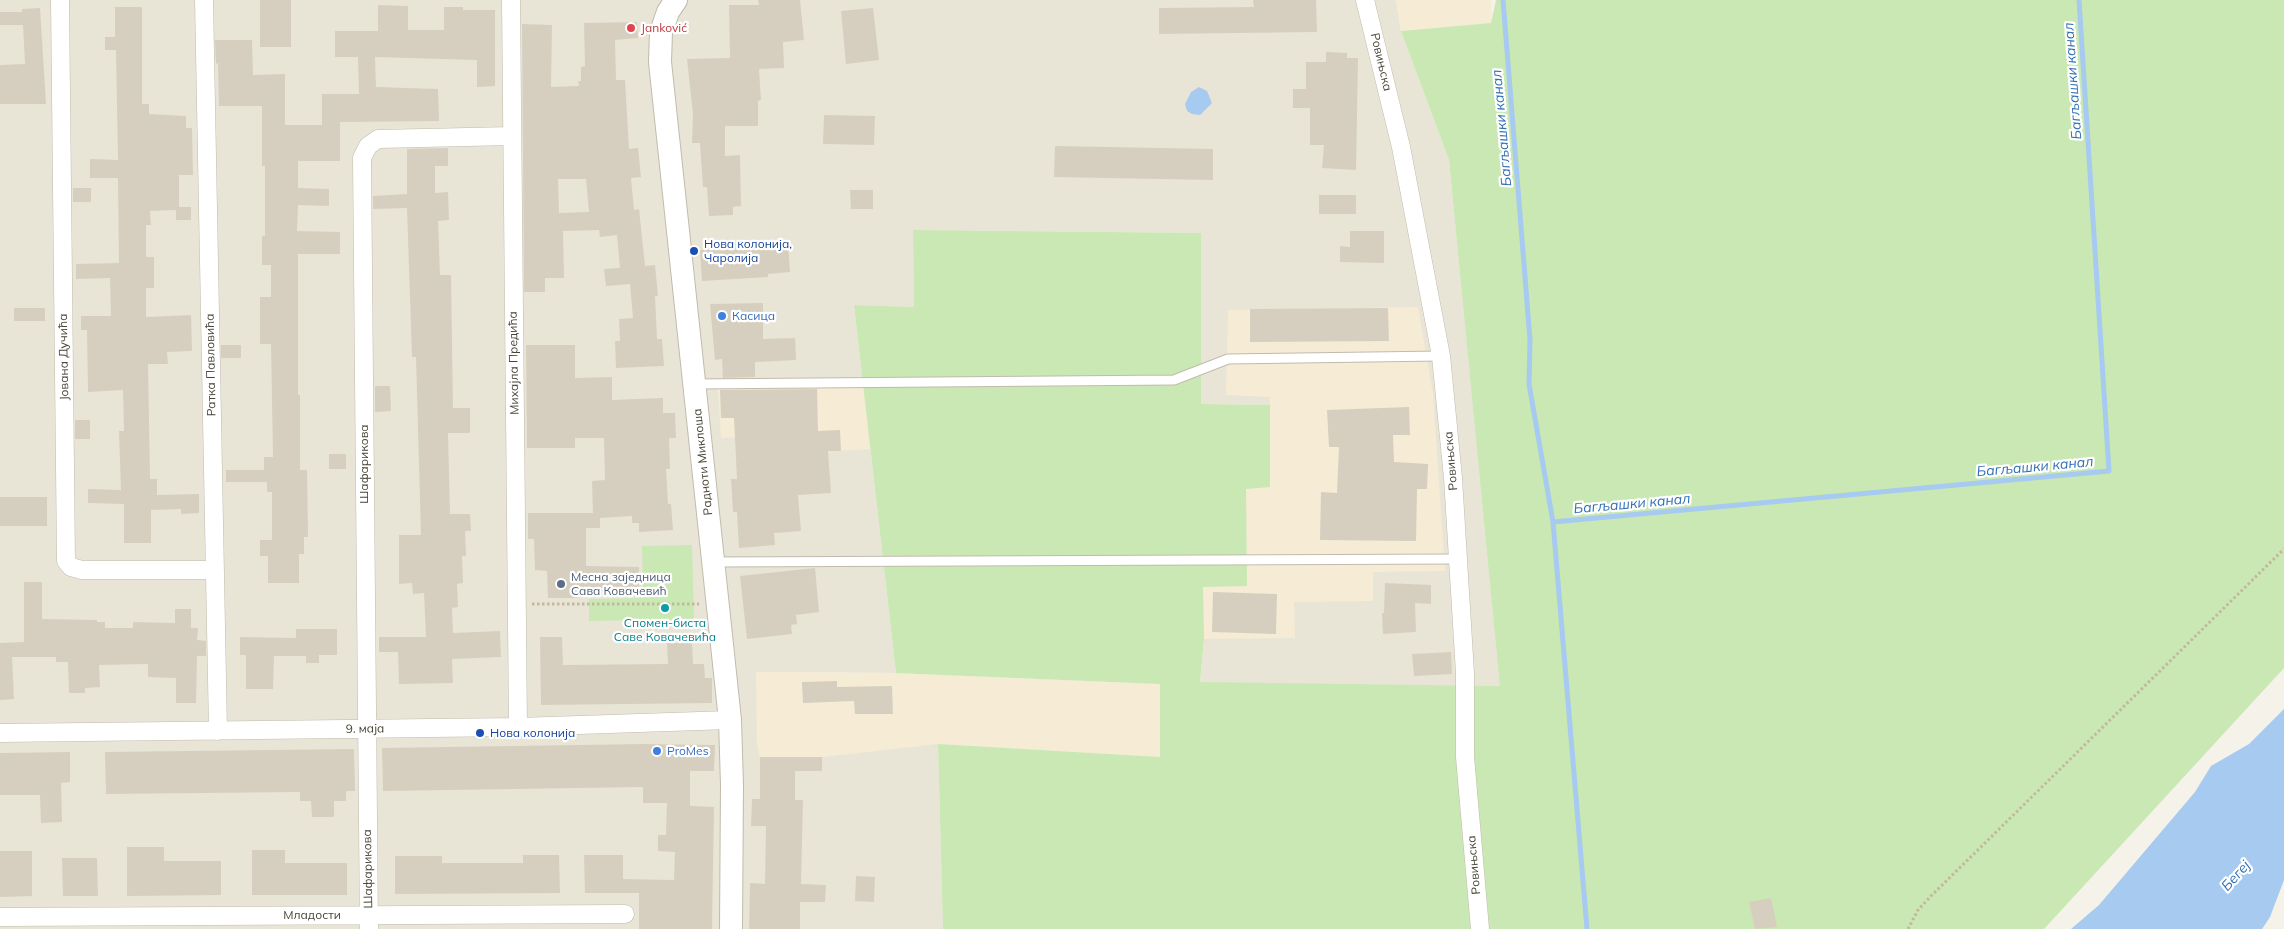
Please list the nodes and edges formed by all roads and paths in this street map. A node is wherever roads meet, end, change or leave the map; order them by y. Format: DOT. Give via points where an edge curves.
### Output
graph roads {
  1 [pos="60,0"];
  2 [pos="204,0"];
  3 [pos="511,0"];
  4 [pos="676,0"];
  5 [pos="1365,0"];
  6 [pos="512,136"];
  7 [pos="1440,356"];
  8 [pos="694,384"];
  9 [pos="2284,549"];
  10 [pos="1458,559"];
  11 [pos="713,562"];
  12 [pos="215,570"];
  13 [pos="517,604"];
  14 [pos="718,604"];
  15 [pos="730,720"];
  16 [pos="518,727"];
  17 [pos="366,729"];
  18 [pos="218,731"];
  19 [pos="0,733"];
  20 [pos="625,914"];
  21 [pos="0,917"];
  22 [pos="369,922"];
  23 [pos="731,929"];
  24 [pos="1480,929"];
  25 [pos="1908,929"];
  1 -- 12 [label="street, Јована Дучића" via="66,561 71,567 82,570"];
  2 -- 12 [label="street, Ратка Павловића"];
  3 -- 6 [label="street, Михајла Предића"];
  4 -- 8 [label="street, Радноти Миклоша" via="660,32 660,62"];
  5 -- 7 [label="street, Ровињска" via="1400,147"];
  6 -- 13 [label="street, Михајла Предића"];
  6 -- 17 [label="street, Шафарикова" via="378,139 368,146 362,158"];
  7 -- 8 [label="lane" via="1228,359 1174,380"];
  7 -- 10 [label="street, Ровињска"];
  8 -- 11 [label="street, Радноти Миклоша"];
  9 -- 25 [label="path" via="1924,903"];
  10 -- 11 [label="lane"];
  10 -- 24 [label="street, Ровињска" via="1465,673 1465,757"];
  11 -- 14 [label="street, Радноти Миклоша"];
  12 -- 18 [label="street, Ратка Павловића"];
  13 -- 14 [label="path"];
  13 -- 16 [label="street, Михајла Предића"];
  14 -- 15 [label="street, Радноти Миклоша"];
  15 -- 16 [label="street, 9. маја"];
  15 -- 23 [label="street, Радноти Миклоша"];
  16 -- 17 [label="street, 9. маја"];
  17 -- 18 [label="street, 9. маја"];
  17 -- 22 [label="street, Шафарикова"];
  18 -- 19 [label="street, 9. маја"];
  20 -- 22 [label="street, Младости"];
  21 -- 22 [label="street, Младости"];
}
